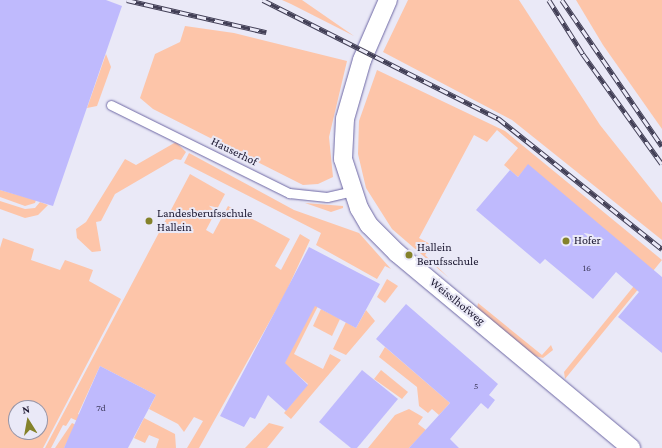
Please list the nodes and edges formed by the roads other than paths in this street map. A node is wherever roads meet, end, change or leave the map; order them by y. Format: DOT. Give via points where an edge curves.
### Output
graph roads {
  1 [pos="386,3"];
  2 [pos="111,105"];
  3 [pos="352,191"];
  4 [pos="631,448"];
  1 -- 3 [label="street, Weisslhofweg" via="362,60 345,119 343,159"];
  2 -- 3 [label="lane, Hauserhof" via="289,193 327,197"];
  3 -- 4 [label="street, Weisslhofweg" via="370,225 397,253"];
}
